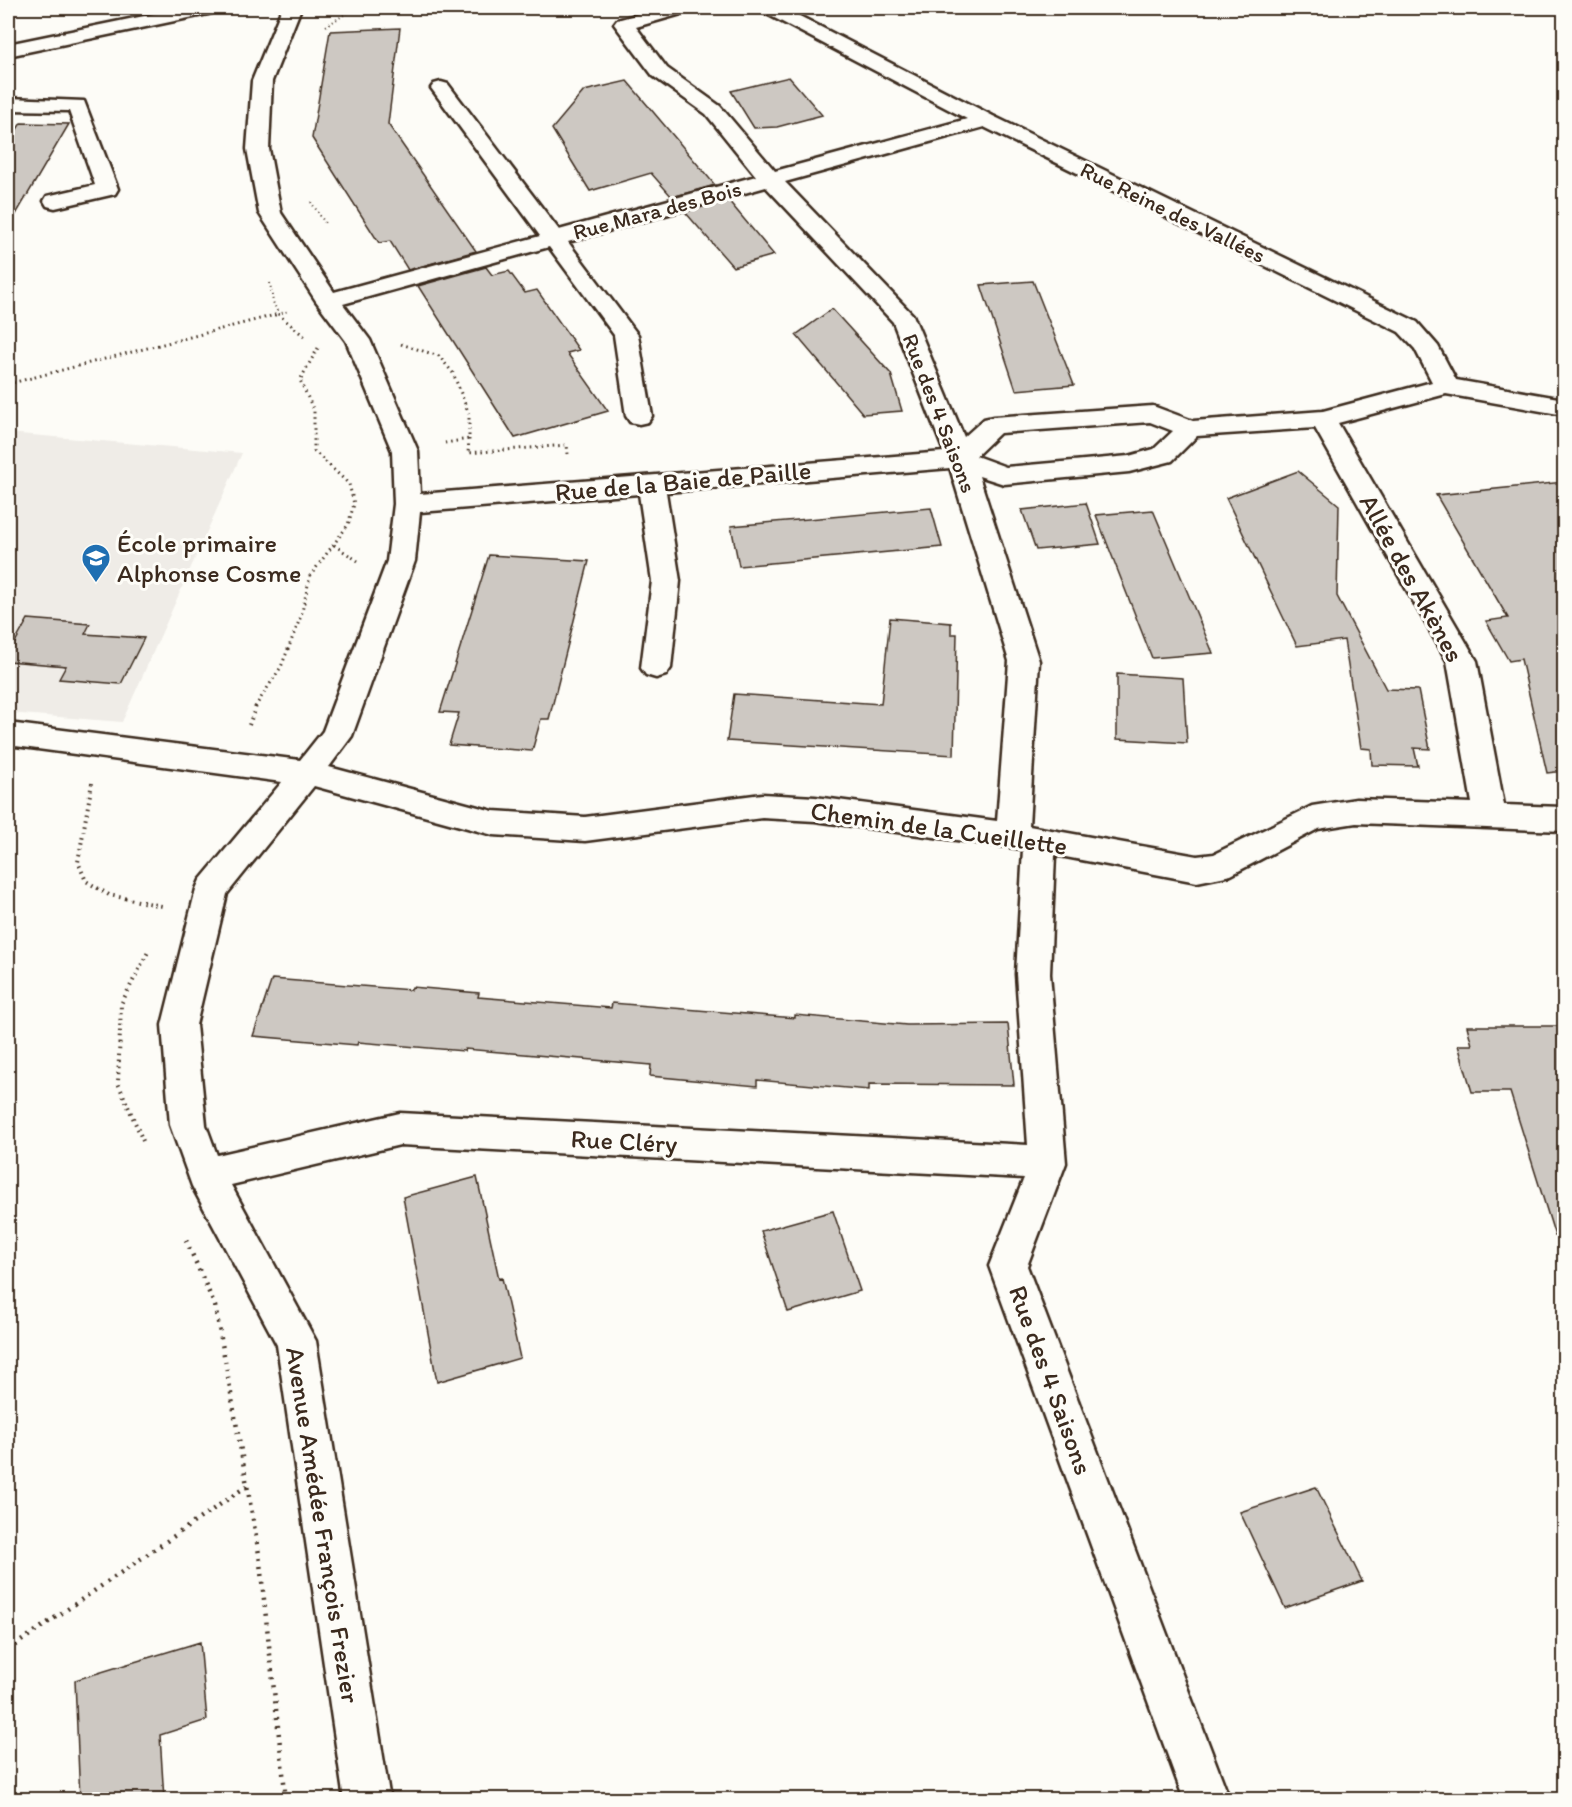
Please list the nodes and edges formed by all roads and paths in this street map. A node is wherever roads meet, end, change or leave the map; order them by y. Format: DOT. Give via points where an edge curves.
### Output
graph roads {
  1 [pos="208,8"];
  2 [pos="291,8"];
  3 [pos="681,8"];
  4 [pos="770,8"];
  5 [pos="8,50"];
  6 [pos="441,88"];
  7 [pos="8,104"];
  8 [pos="986,120"];
  9 [pos="770,179"];
  10 [pos="55,201"];
  11 [pos="553,238"];
  12 [pos="328,301"];
  13 [pos="395,341"];
  14 [pos="318,347"];
  15 [pos="8,384"];
  16 [pos="1446,386"];
  17 [pos="1564,407"];
  18 [pos="639,416"];
  19 [pos="1323,419"];
  20 [pos="1190,429"];
  21 [pos="469,439"];
  22 [pos="405,451"];
  23 [pos="960,459"];
  24 [pos="651,484"];
  25 [pos="571,490"];
  26 [pos="407,504"];
  27 [pos="656,668"];
  28 [pos="8,734"];
  29 [pos="91,746"];
  30 [pos="234,765"];
  31 [pos="307,773"];
  32 [pos="1490,816"];
  33 [pos="1564,819"];
  34 [pos="1026,838"];
  35 [pos="206,915"];
  36 [pos="1048,1163"];
  37 [pos="205,1174"];
  38 [pos="182,1232"];
  39 [pos="247,1486"];
  40 [pos="8,1650"];
  41 [pos="286,1800"];
  42 [pos="367,1800"];
  43 [pos="1208,1800"];
  1 -- 5 [label="street"];
  2 -- 12 [label="street, Avenue Amédée François Frezier" via="262,81 258,149 270,213"];
  3 -- 9 [label="street, Rue des 4 Saisons" via="624,24 660,72 713,110"];
  4 -- 8 [label="street, Rue Reine des Vallées"];
  6 -- 11 [label="street"];
  7 -- 10 [label="street" via="77,105 107,189"];
  8 -- 9 [label="street, Rue Mara des Bois"];
  8 -- 16 [label="street, Rue Reine des Vallées" via="1408,327 1426,346"];
  9 -- 11 [label="street, Rue Mara des Bois"];
  9 -- 23 [label="street, Rue des 4 Saisons" via="904,320"];
  11 -- 12 [label="street, Rue Mara des Bois"];
  11 -- 18 [label="street" via="626,335"];
  12 -- 15 [label="path"];
  12 -- 22 [label="street, Avenue Amédée François Frezier" via="358,340"];
  13 -- 21 [label="path" via="439,356 453,373 469,414"];
  14 -- 30 [label="path" via="300,380 314,411 314,451 349,484 354,504 348,525 310,576 301,616 281,667 256,705"];
  16 -- 17 [label="street"];
  16 -- 19 [label="street"];
  19 -- 20 [label="street"];
  19 -- 32 [label="street, Allée des Akènes" via="1462,661"];
  20 -- 23 [label="street, Rue de la Baie de Paille" via="1163,455 1129,464 1004,476"];
  20 -- 23 [label="street" via="1153,414 993,425"];
  21 -- 22 [label="path"];
  21 -- 25 [label="path" via="468,453 567,445"];
  22 -- 26 [label="street, Avenue Amédée François Frezier"];
  23 -- 24 [label="street, Rue de la Baie de Paille"];
  23 -- 34 [label="street, Rue des 4 Saisons" via="1024,661"];
  24 -- 25 [label="street, Rue de la Baie de Paille"];
  24 -- 27 [label="street" via="666,581"];
  25 -- 26 [label="street, Rue de la Baie de Paille"];
  26 -- 31 [label="street, Avenue Amédée François Frezier" via="401,561 337,736"];
  28 -- 29 [label="street"];
  29 -- 30 [label="street"];
  29 -- 35 [label="path" via="78,862 86,881 109,895"];
  30 -- 31 [label="street"];
  31 -- 34 [label="street, Chemin de la Cueillette" via="494,823 585,829 762,806 815,809"];
  31 -- 35 [label="street, Avenue Amédée François Frezier" via="212,890"];
  32 -- 33 [label="street, Chemin de la Cueillette"];
  32 -- 34 [label="street, Chemin de la Cueillette" via="1356,811 1312,818 1220,866 1197,869"];
  34 -- 36 [label="street, Rue des 4 Saisons"];
  35 -- 37 [label="street, Avenue Amédée François Frezier" via="179,1025 188,1125"];
  36 -- 37 [label="street, Rue Cléry" via="400,1129"];
  36 -- 43 [label="street, Rue des 4 Saisons" via="1008,1266"];
  37 -- 42 [label="street, Avenue Amédée François Frezier" via="296,1341"];
  38 -- 39 [label="path" via="215,1306"];
  39 -- 40 [label="path"];
  39 -- 41 [label="path" via="259,1554"];
}
